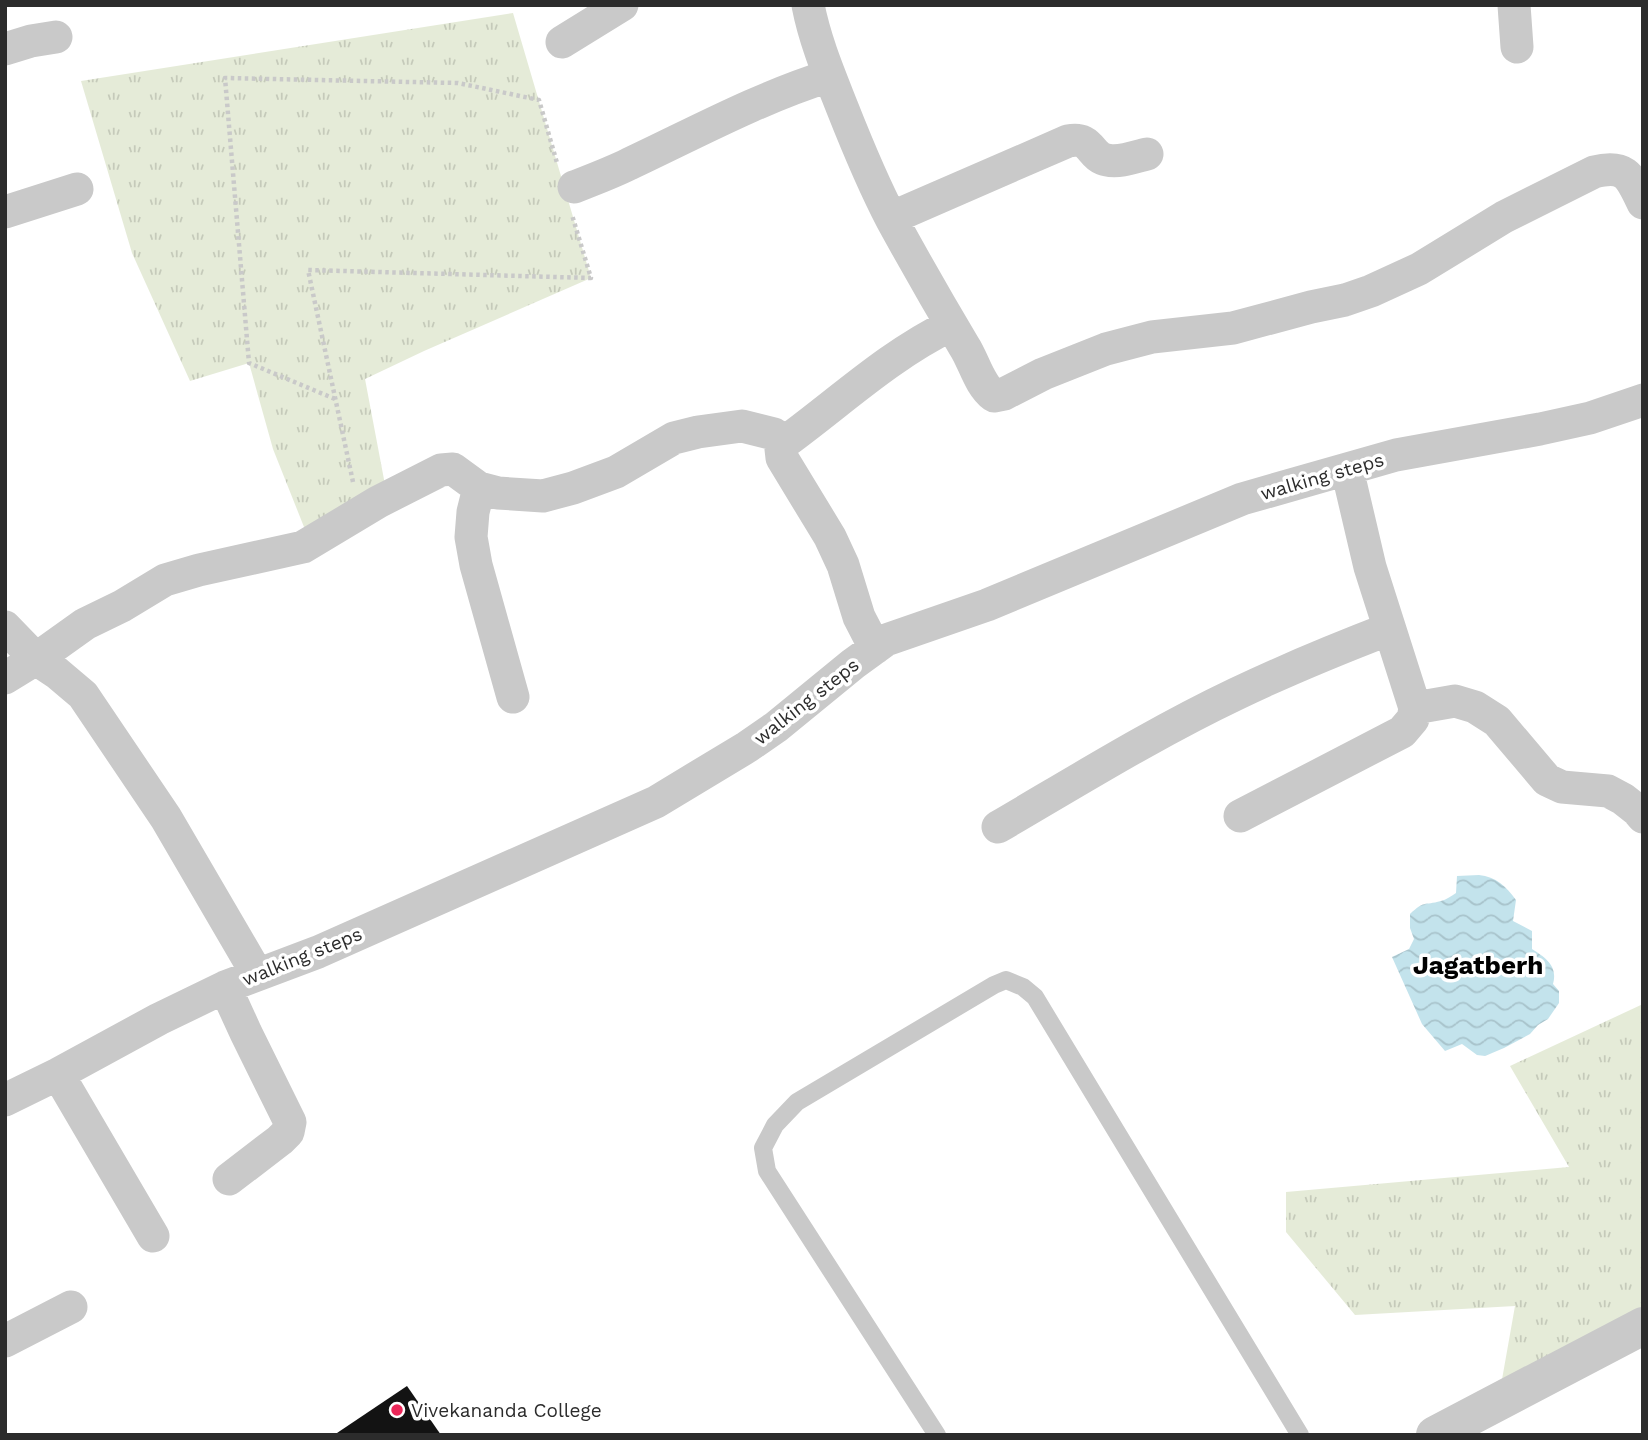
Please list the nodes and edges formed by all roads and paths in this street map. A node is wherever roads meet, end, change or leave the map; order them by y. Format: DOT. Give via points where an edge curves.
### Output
graph roads {
  1 [pos="622,5"];
  2 [pos="808,5"];
  3 [pos="1514,5"];
  4 [pos="55,37"];
  5 [pos="562,42"];
  6 [pos="1517,47"];
  7 [pos="5,49"];
  8 [pos="829,76"];
  9 [pos="1147,155"];
  10 [pos="77,189"];
  11 [pos="568,189"];
  12 [pos="1643,203"];
  13 [pos="5,212"];
  14 [pos="891,218"];
  15 [pos="951,324"];
  16 [pos="335,399"];
  17 [pos="1643,400"];
  18 [pos="785,442"];
  19 [pos="1347,469"];
  20 [pos="479,488"];
  21 [pos="359,513"];
  22 [pos="5,627"];
  23 [pos="1389,629"];
  24 [pos="875,648"];
  25 [pos="36,659"];
  26 [pos="5,678"];
  27 [pos="513,697"];
  28 [pos="1415,708"];
  29 [pos="1240,816"];
  30 [pos="1643,817"];
  31 [pos="998,827"];
  32 [pos="257,974"];
  33 [pos="225,987"];
  34 [pos="58,1074"];
  35 [pos="5,1100"];
  36 [pos="229,1179"];
  37 [pos="153,1236"];
  38 [pos="71,1307"];
  39 [pos="1643,1326"];
  40 [pos="5,1341"];
  41 [pos="937,1435"];
  42 [pos="1300,1435"];
  43 [pos="1435,1435"];
  1 -- 5 [label="street"];
  2 -- 8 [label="street"];
  3 -- 6 [label="street"];
  4 -- 7 [label="street"];
  8 -- 11 [label="street" via="769,97"];
  8 -- 14 [label="street"];
  9 -- 14 [label="street" via="1108,161 1075,139"];
  10 -- 13 [label="street"];
  11 -- 16 [label="path" via="591,278 308,270"];
  11 -- 16 [label="path" via="539,100 458,83 225,78 249,363"];
  12 -- 15 [label="street" via="1620,170 1594,172 1371,292 1233,328 1152,337 1106,349 994,396"];
  14 -- 15 [label="street"];
  15 -- 18 [label="street" via="890,360"];
  16 -- 21 [label="path"];
  17 -- 19 [label="street, walking steps" via="1590,418 1396,455"];
  18 -- 20 [label="street" via="759,430 727,427 674,439 616,472 543,496"];
  18 -- 24 [label="street" via="782,458 830,537"];
  19 -- 23 [label="street"];
  19 -- 24 [label="street, walking steps" via="1242,499"];
  20 -- 21 [label="street" via="453,470 441,470"];
  20 -- 27 [label="street" via="471,537"];
  21 -- 25 [label="street" via="303,547 165,580 85,624"];
  22 -- 25 [label="street"];
  23 -- 28 [label="street"];
  23 -- 31 [label="street" via="1235,695"];
  24 -- 32 [label="street, walking steps" via="747,747 656,802 318,952"];
  25 -- 26 [label="street"];
  25 -- 32 [label="street" via="83,695 98,716 166,818"];
  28 -- 29 [label="street" via="1402,732"];
  28 -- 30 [label="street" via="1455,701 1475,707 1497,722 1547,780 1562,787 1608,791"];
  32 -- 33 [label="street, walking steps"];
  33 -- 34 [label="street, walking steps"];
  33 -- 36 [label="street" via="290,1122 280,1140"];
  34 -- 35 [label="street, walking steps"];
  34 -- 37 [label="street"];
  38 -- 40 [label="street"];
  39 -- 43 [label="street"];
  41 -- 42 [label="lane" via="767,1171 763,1148 775,1125 797,1102 1006,980 1035,997"];
}
